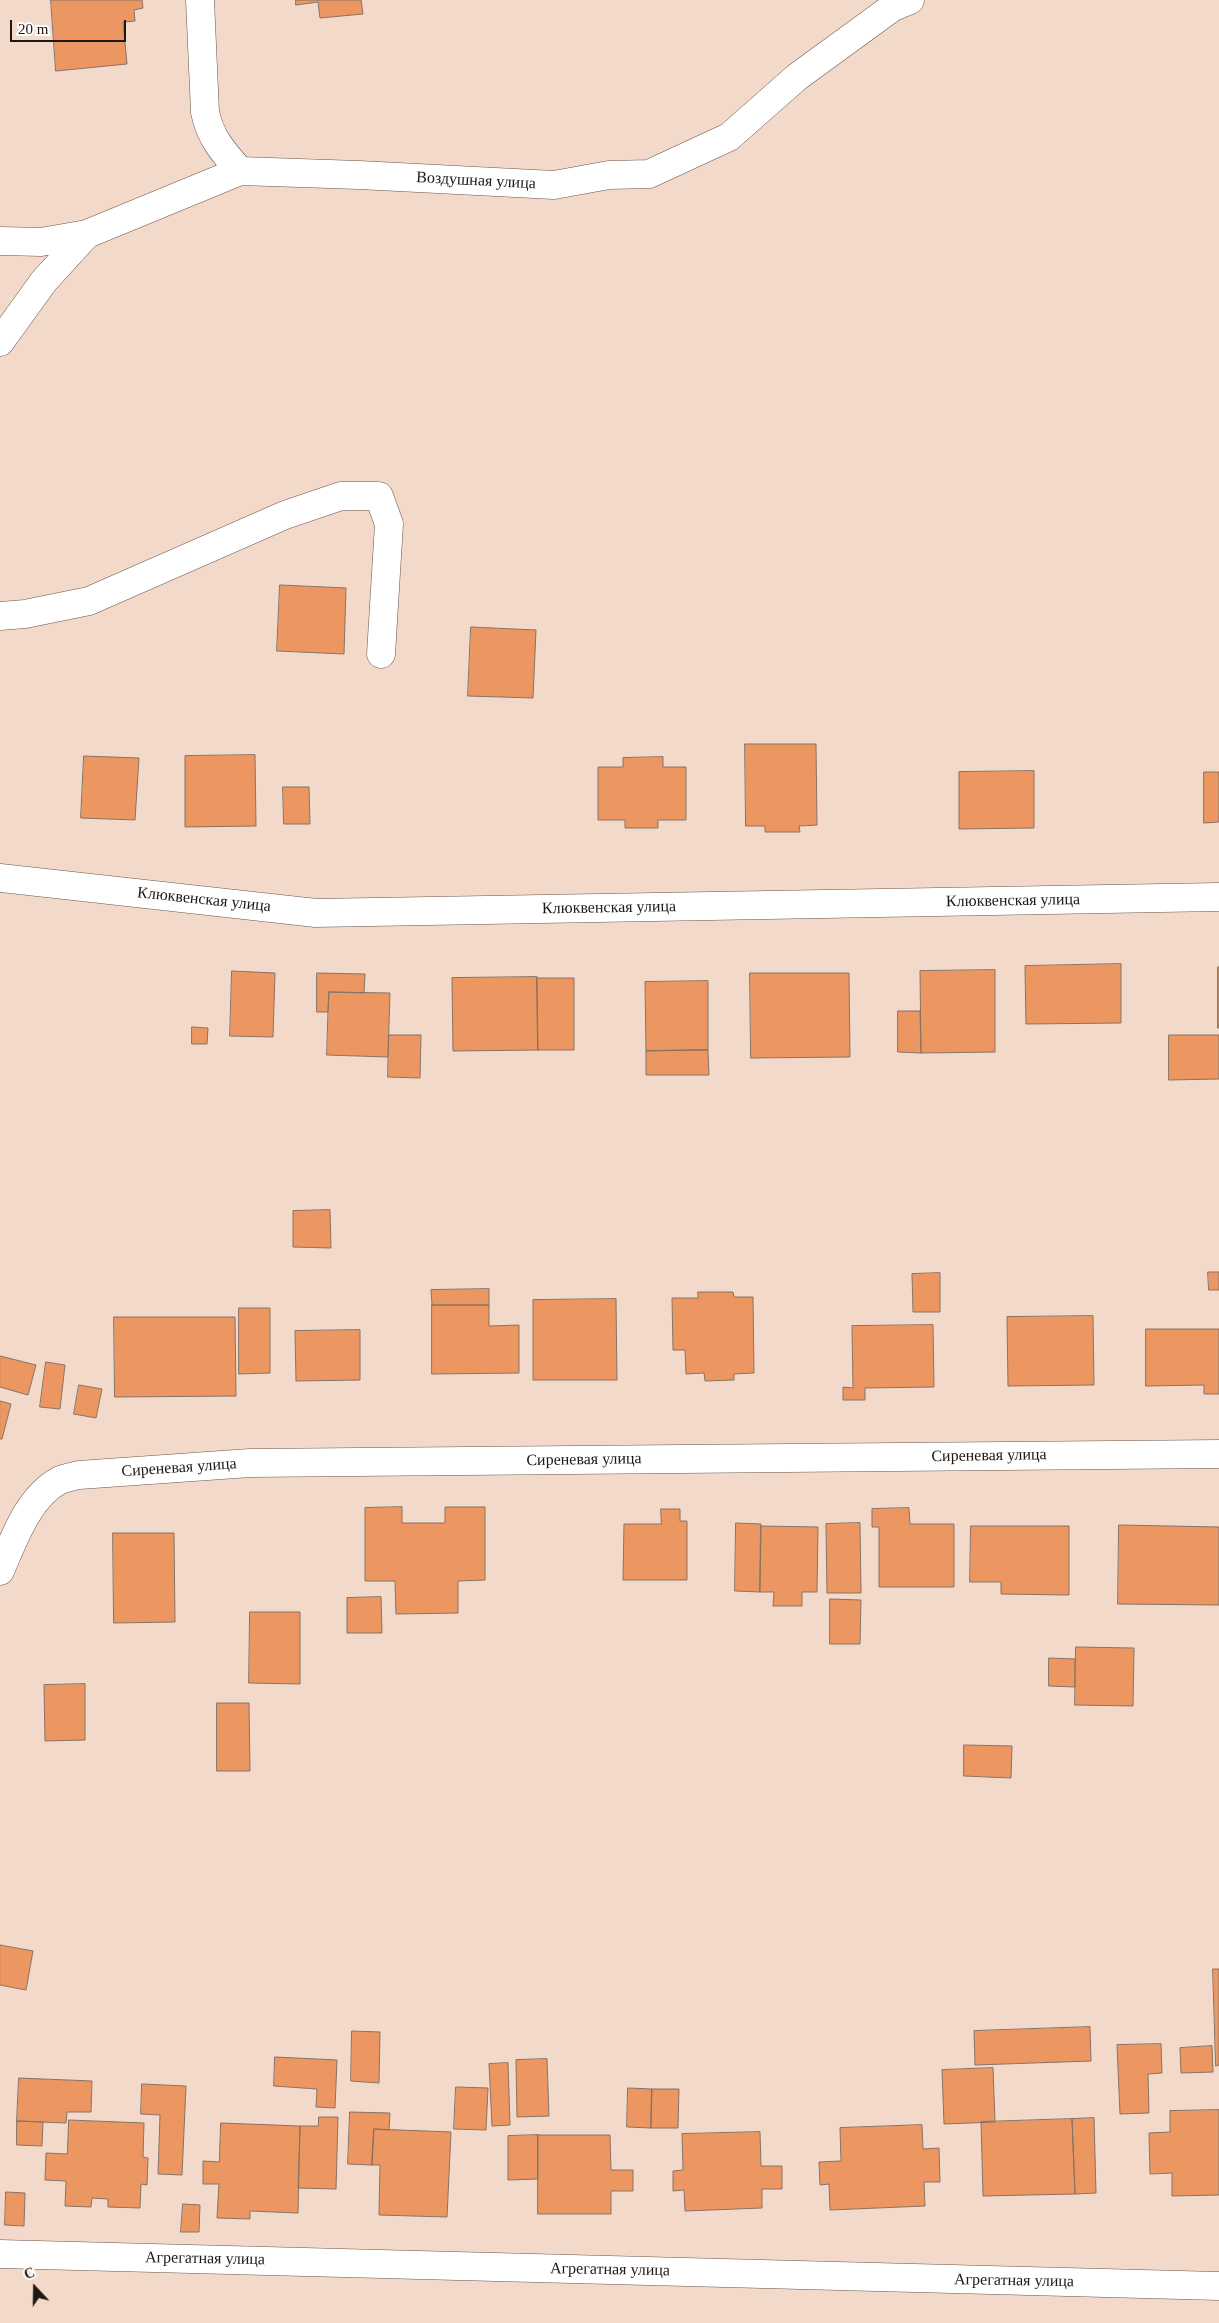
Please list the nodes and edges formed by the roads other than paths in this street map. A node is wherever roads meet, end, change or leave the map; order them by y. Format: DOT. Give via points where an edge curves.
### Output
graph roads {
  1 [pos="200,0"];
  2 [pos="910,0"];
  3 [pos="240,171"];
  4 [pos="87,234"];
  5 [pos="0,241"];
  6 [pos="0,342"];
  7 [pos="0,616"];
  8 [pos="381,654"];
  9 [pos="0,878"];
  10 [pos="1219,897"];
  11 [pos="1219,1454"];
  12 [pos="0,1571"];
  13 [pos="0,2254"];
  14 [pos="1219,2286"];
  1 -- 3 [label="street" via="208,128"];
  2 -- 3 [label="street, Воздушная улица" via="893,7 797,77 729,137 649,174 609,176 554,186"];
  3 -- 4 [label="street, Воздушная улица"];
  4 -- 5 [label="street, Воздушная улица" via="41,242"];
  4 -- 6 [label="street" via="44,281"];
  7 -- 8 [label="street" via="89,601 285,515 342,496 379,496 390,524"];
  9 -- 10 [label="street, Клюквенская улица" via="316,913"];
  11 -- 12 [label="street, Сиреневая улица" via="250,1463 79,1474 60,1480 40,1496 20,1526"];
  13 -- 14 [label="street, Агрегатная улица"];
}
